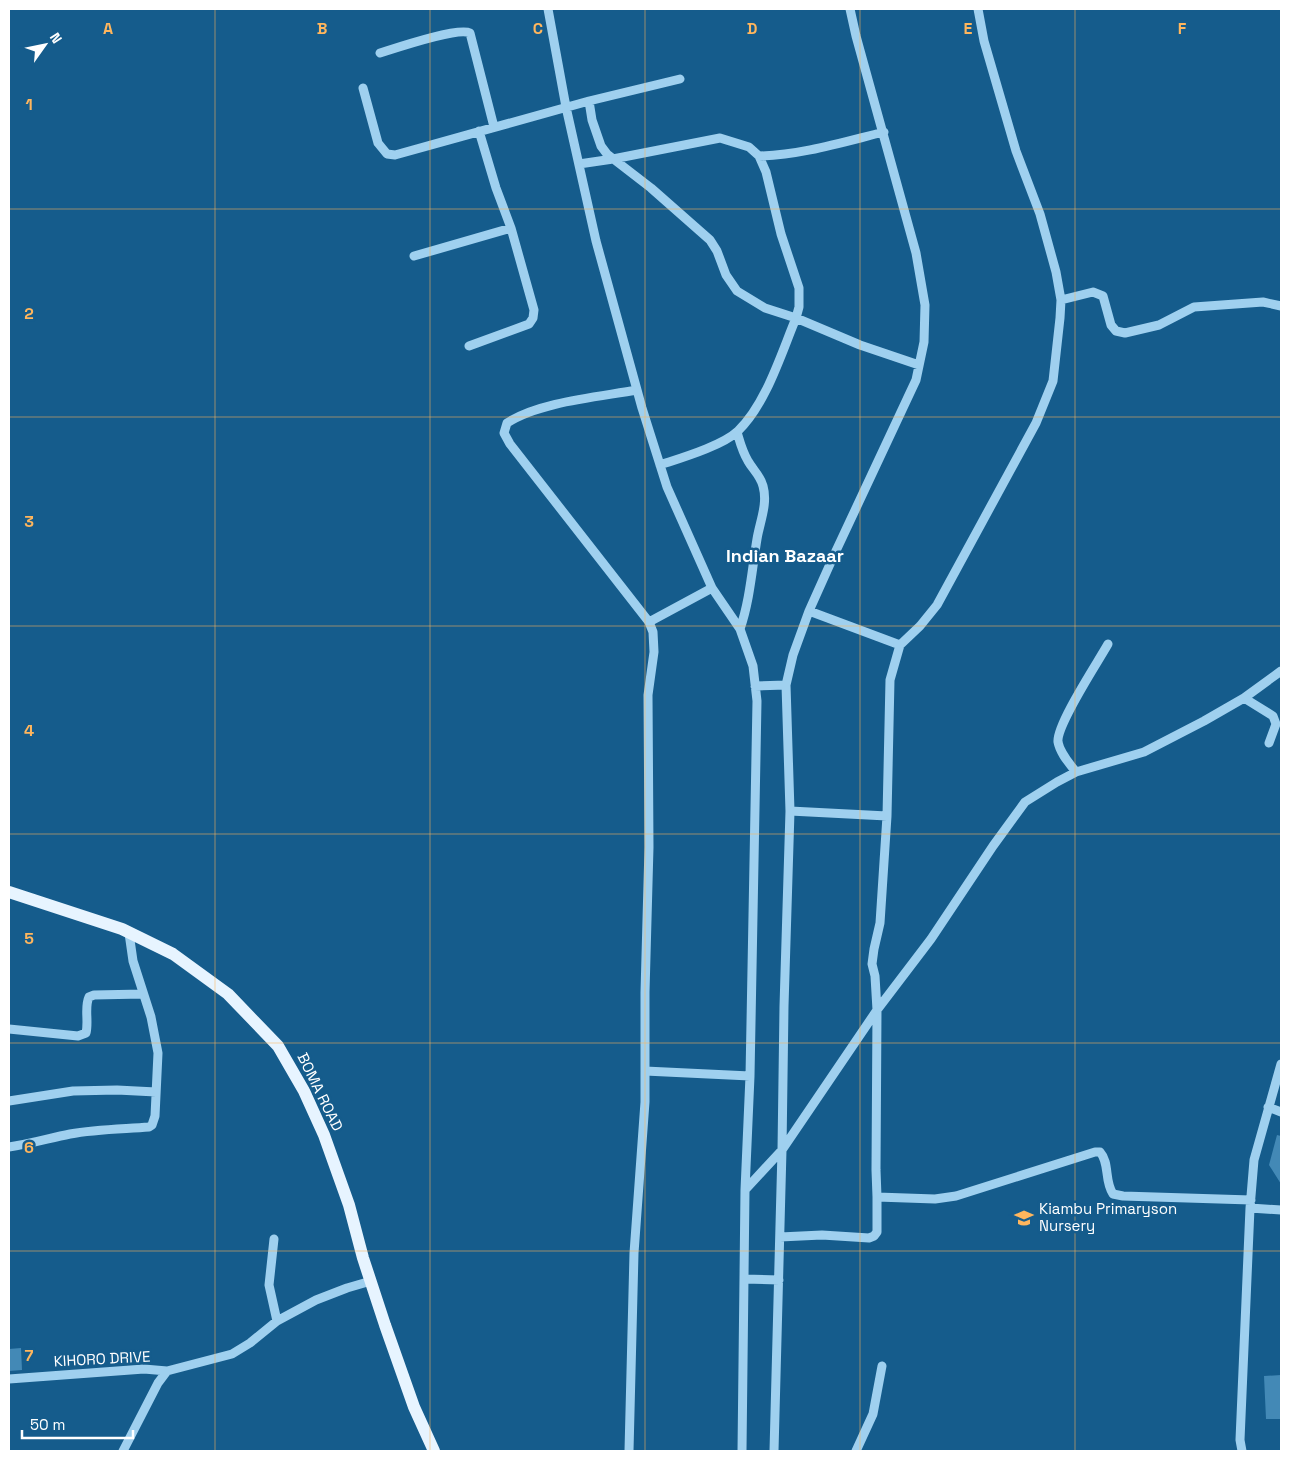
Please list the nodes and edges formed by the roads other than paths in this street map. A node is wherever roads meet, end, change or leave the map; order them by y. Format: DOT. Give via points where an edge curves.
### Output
graph roads {
  1 [pos="548,9"];
  2 [pos="850,9"];
  3 [pos="978,9"];
  4 [pos="380,53"];
  5 [pos="680,79"];
  6 [pos="363,88"];
  7 [pos="589,101"];
  8 [pos="566,107"];
  9 [pos="494,127"];
  10 [pos="479,131"];
  11 [pos="884,132"];
  12 [pos="759,156"];
  13 [pos="613,159"];
  14 [pos="579,164"];
  15 [pos="511,228"];
  16 [pos="414,256"];
  17 [pos="1061,300"];
  18 [pos="1281,306"];
  19 [pos="796,318"];
  20 [pos="469,346"];
  21 [pos="919,365"];
  22 [pos="637,390"];
  23 [pos="737,432"];
  24 [pos="660,465"];
  25 [pos="712,588"];
  26 [pos="809,611"];
  27 [pos="648,622"];
  28 [pos="740,629"];
  29 [pos="1108,644"];
  30 [pos="900,645"];
  31 [pos="1281,671"];
  32 [pos="786,685"];
  33 [pos="755,686"];
  34 [pos="1244,698"];
  35 [pos="1269,743"];
  36 [pos="1076,772"];
  37 [pos="790,811"];
  38 [pos="887,816"];
  39 [pos="9,892"];
  40 [pos="129,933"];
  41 [pos="143,994"];
  42 [pos="877,1010"];
  43 [pos="9,1029"];
  44 [pos="1281,1064"];
  45 [pos="645,1071"];
  46 [pos="750,1076"];
  47 [pos="156,1092"];
  48 [pos="9,1101"];
  49 [pos="1268,1107"];
  50 [pos="1281,1112"];
  51 [pos="9,1147"];
  52 [pos="782,1150"];
  53 [pos="745,1190"];
  54 [pos="877,1197"];
  55 [pos="1251,1204"];
  56 [pos="1281,1210"];
  57 [pos="780,1238"];
  58 [pos="274,1239"];
  59 [pos="744,1279"];
  60 [pos="779,1280"];
  61 [pos="371,1281"];
  62 [pos="277,1321"];
  63 [pos="882,1366"];
  64 [pos="168,1372"];
  65 [pos="9,1379"];
  66 [pos="123,1451"];
  67 [pos="434,1451"];
  68 [pos="629,1451"];
  69 [pos="742,1451"];
  70 [pos="774,1451"];
  71 [pos="856,1451"];
  72 [pos="1242,1451"];
  1 -- 8 [label="street"];
  2 -- 11 [label="street"];
  3 -- 17 [label="street" via="1016,151 1040,214"];
  4 -- 9 [label="street" via="466,30 470,33"];
  5 -- 7 [label="street"];
  6 -- 10 [label="street" via="378,143 387,154 394,155"];
  7 -- 8 [label="street"];
  7 -- 13 [label="street" via="601,146"];
  8 -- 9 [label="street"];
  8 -- 14 [label="street"];
  9 -- 10 [label="street"];
  10 -- 15 [label="street"];
  11 -- 12 [label="street" via="795,153"];
  11 -- 21 [label="street" via="916,253 924,305 924,342"];
  12 -- 13 [label="street" via="749,147 720,138"];
  12 -- 19 [label="street" via="799,288"];
  13 -- 14 [label="street"];
  13 -- 19 [label="street" via="710,240 737,291 765,308"];
  14 -- 22 [label="street" via="596,242"];
  15 -- 16 [label="street"];
  15 -- 20 [label="street" via="532,296 533,318 517,330"];
  17 -- 18 [label="street" via="1093,292 1103,296 1111,325 1116,331 1125,333 1159,325 1194,306 1263,302"];
  17 -- 30 [label="street" via="1053,381 1036,423 937,605"];
  19 -- 21 [label="street"];
  19 -- 23 [label="street" via="769,385"];
  21 -- 26 [label="street" via="916,380"];
  22 -- 24 [label="street"];
  22 -- 27 [label="street" via="520,414 507,422 504,433"];
  23 -- 24 [label="street" via="695,454"];
  23 -- 28 [label="street" via="748,462 759,473 765,505 747,608"];
  24 -- 25 [label="street"];
  25 -- 27 [label="street"];
  25 -- 28 [label="street"];
  26 -- 30 [label="street"];
  26 -- 32 [label="street"];
  27 -- 45 [label="street" via="653,632 654,652 648,695"];
  28 -- 33 [label="street" via="753,666"];
  29 -- 36 [label="street" via="1058,734 1064,756"];
  30 -- 38 [label="street" via="890,680"];
  31 -- 34 [label="street"];
  32 -- 33 [label="street"];
  32 -- 37 [label="street"];
  33 -- 46 [label="street"];
  34 -- 35 [label="street" via="1273,716 1276,724"];
  34 -- 36 [label="street" via="1144,752"];
  36 -- 42 [label="street" via="1025,802"];
  37 -- 38 [label="street"];
  37 -- 52 [label="street"];
  38 -- 42 [label="street" via="880,923 872,964"];
  39 -- 40 [label="main road, BOMA ROAD"];
  40 -- 41 [label="street"];
  40 -- 61 [label="main road, BOMA ROAD" via="173,954 228,994 278,1046 324,1135"];
  41 -- 43 [label="street" via="89,997 88,1026 86,1032 78,1036"];
  41 -- 47 [label="street" via="158,1053"];
  42 -- 52 [label="street"];
  42 -- 54 [label="street"];
  44 -- 49 [label="street"];
  45 -- 46 [label="street"];
  45 -- 68 [label="street" via="634,1253"];
  46 -- 53 [label="street"];
  47 -- 48 [label="street" via="73,1092"];
  47 -- 51 [label="street" via="155,1116 149,1127 70,1134"];
  49 -- 50 [label="street"];
  49 -- 55 [label="street" via="1254,1160"];
  52 -- 53 [label="street"];
  52 -- 57 [label="street"];
  53 -- 59 [label="street"];
  54 -- 55 [label="street" via="935,1199 956,1196 1100,1152 1104,1157 1107,1184 1113,1194"];
  54 -- 57 [label="street" via="874,1236"];
  55 -- 56 [label="street"];
  55 -- 72 [label="street"];
  57 -- 60 [label="street"];
  58 -- 62 [label="street" via="269,1285"];
  59 -- 60 [label="street"];
  59 -- 69 [label="street"];
  60 -- 70 [label="street"];
  61 -- 62 [label="street" via="316,1300"];
  61 -- 67 [label="main road, BOMA ROAD" via="414,1406"];
  62 -- 64 [label="street" via="232,1354"];
  63 -- 71 [label="street" via="873,1414"];
  64 -- 65 [label="street, KIHORO DRIVE" via="144,1369"];
  64 -- 66 [label="street" via="158,1383"];
}
